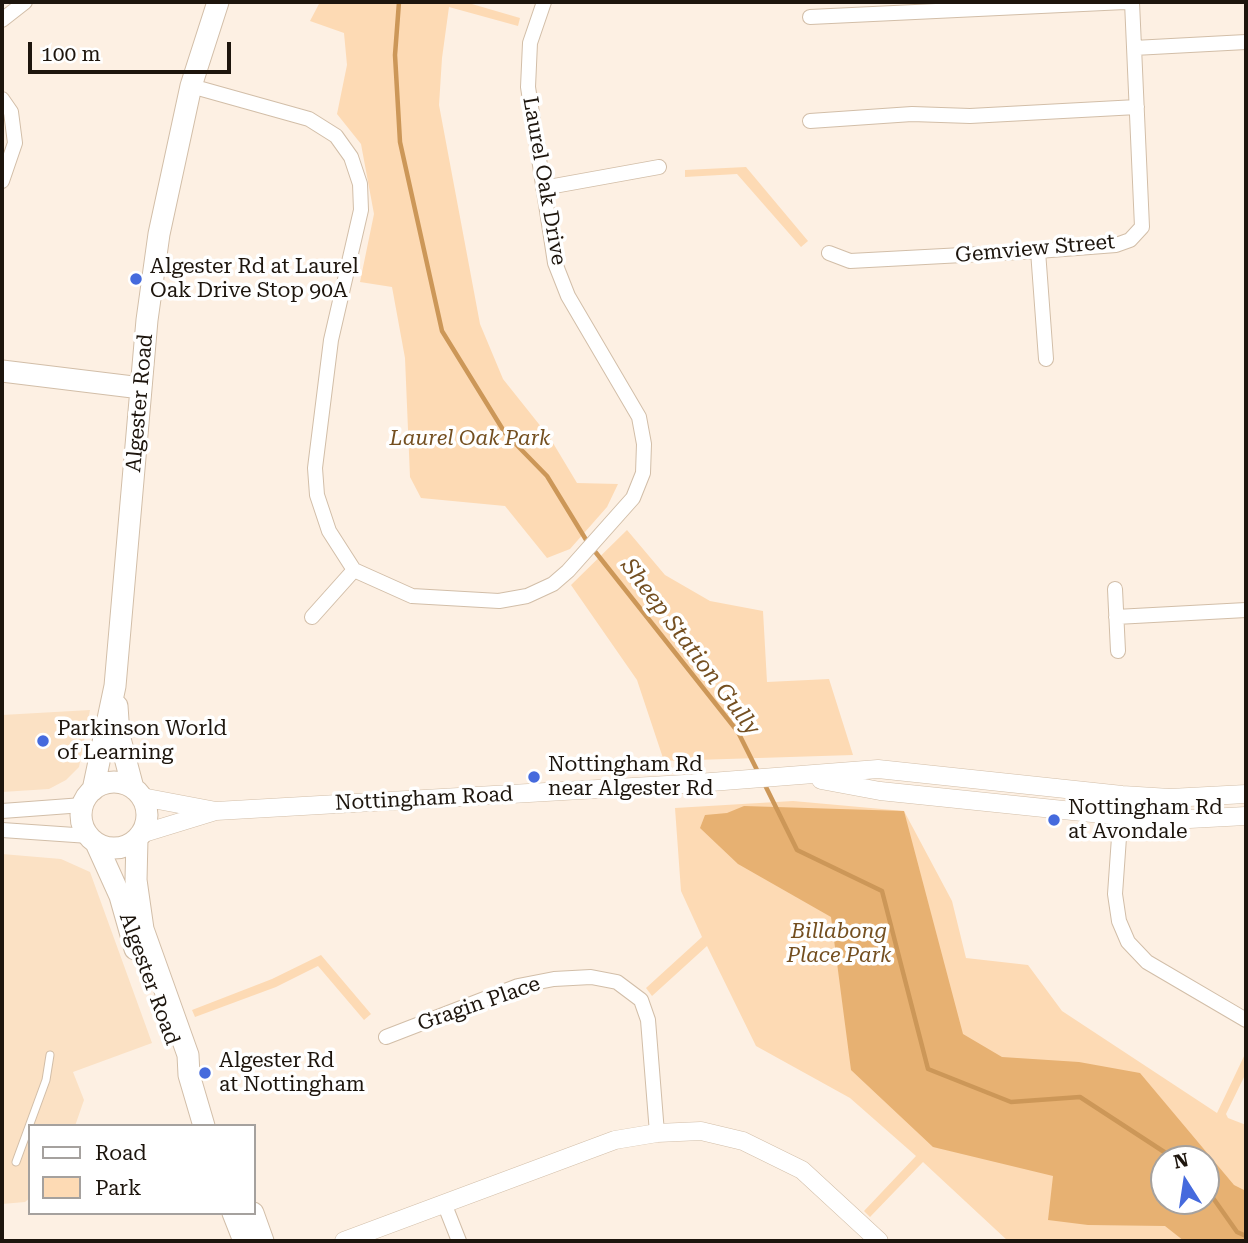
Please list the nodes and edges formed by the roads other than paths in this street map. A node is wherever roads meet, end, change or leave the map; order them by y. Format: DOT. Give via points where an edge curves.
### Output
graph roads {
  1 [pos="25,2"];
  2 [pos="218,2"];
  3 [pos="544,2"];
  4 [pos="1125,2"];
  5 [pos="1132,2"];
  6 [pos="810,17"];
  7 [pos="2,20"];
  8 [pos="1246,42"];
  9 [pos="1134,48"];
  10 [pos="191,86"];
  11 [pos="2,99"];
  12 [pos="1137,107"];
  13 [pos="810,121"];
  14 [pos="659,167"];
  15 [pos="2,181"];
  16 [pos="543,188"];
  17 [pos="1038,251"];
  18 [pos="829,253"];
  19 [pos="1046,359"];
  20 [pos="2,372"];
  21 [pos="141,388"];
  22 [pos="354,570"];
  23 [pos="1115,589"];
  24 [pos="1246,610"];
  25 [pos="312,617"];
  26 [pos="1116,617"];
  27 [pos="1118,651"];
  28 [pos="115,686"];
  29 [pos="800,776"];
  30 [pos="138,793"];
  31 [pos="1122,794"];
  32 [pos="1246,794"];
  33 [pos="88,797"];
  34 [pos="2,811"];
  35 [pos="216,811"];
  36 [pos="1121,816"];
  37 [pos="1246,816"];
  38 [pos="2,830"];
  39 [pos="139,836"];
  40 [pos="92,839"];
  41 [pos="1246,1020"];
  42 [pos="386,1037"];
  43 [pos="50,1055"];
  44 [pos="189,1075"];
  45 [pos="198,1099"];
  46 [pos="30,1124"];
  47 [pos="204,1124"];
  48 [pos="212,1124"];
  49 [pos="28,1129"];
  50 [pos="657,1133"];
  51 [pos="16,1162"];
  52 [pos="444,1203"];
  53 [pos="234,1215"];
  54 [pos="254,1215"];
  55 [pos="243,1241"];
  56 [pos="263,1241"];
  57 [pos="344,1241"];
  58 [pos="459,1241"];
  59 [pos="879,1241"];
  1 -- 7 [label="street"];
  2 -- 10 [label="main road, Algester Road"];
  3 -- 16 [label="street, Laurel Oak Drive" via="530,43 527,87"];
  4 -- 6 [label="street"];
  5 -- 9 [label="street, Gemview Street"];
  8 -- 9 [label="street"];
  9 -- 12 [label="street, Gemview Street"];
  10 -- 21 [label="main road, Algester Road" via="159,234"];
  10 -- 22 [label="street" via="309,120 336,136 351,157 360,184 361,210 331,340 315,468 328,531"];
  11 -- 15 [label="street" via="11,112 15,143"];
  12 -- 13 [label="street"];
  12 -- 17 [label="street, Gemview Street" via="1142,227 1130,240 1116,245"];
  14 -- 16 [label="street"];
  16 -- 22 [label="street, Laurel Oak Drive" via="555,263 568,296 639,417 643,473 634,498 553,584 527,596 499,601 412,596"];
  17 -- 18 [label="street, Gemview Street" via="850,261"];
  17 -- 19 [label="street"];
  20 -- 21 [label="main road"];
  21 -- 28 [label="main road, Algester Road"];
  22 -- 25 [label="street"];
  23 -- 26 [label="street"];
  24 -- 26 [label="street"];
  26 -- 27 [label="street"];
  28 -- 30 [label="main road, Algester Road" via="119,734"];
  28 -- 33 [label="main road, Algester Road"];
  29 -- 31 [label="street, Nottingham Road" via="878,769"];
  29 -- 35 [label="street, Nottingham Road"];
  29 -- 36 [label="street, Nottingham Road" via="880,791"];
  30 -- 33 [label="main road" via="113,782"];
  30 -- 35 [label="street, Nottingham Road"];
  30 -- 39 [label="main road" via="147,816"];
  31 -- 32 [label="street, Nottingham Road" via="1170,798"];
  31 -- 36 [label="street"];
  33 -- 34 [label="street"];
  33 -- 40 [label="main road" via="83,827"];
  35 -- 39 [label="street, Nottingham Road"];
  36 -- 37 [label="street, Nottingham Road" via="1171,820"];
  36 -- 41 [label="street" via="1115,894 1128,942 1147,962"];
  38 -- 40 [label="street"];
  39 -- 40 [label="main road" via="117,848"];
  39 -- 44 [label="main road, Algester Road" via="138,904 143,929 188,1055"];
  40 -- 44 [label="main road, Algester Road" via="120,896 143,972 178,1059"];
  42 -- 50 [label="street, Gragin Place" via="518,986 591,977 617,982 641,1000 648,1020"];
  43 -- 46 [label="lane"];
  44 -- 45 [label="main road, Algester Road"];
  45 -- 47 [label="main road, Algester Road"];
  45 -- 48 [label="main road, Algester Road"];
  49 -- 51 [label="lane"];
  50 -- 52 [label="street" via="615,1140"];
  50 -- 59 [label="street" via="701,1131 743,1140 802,1170"];
  52 -- 57 [label="street"];
  52 -- 58 [label="street"];
  53 -- 55 [label="main road"];
  54 -- 56 [label="main road"];
}
